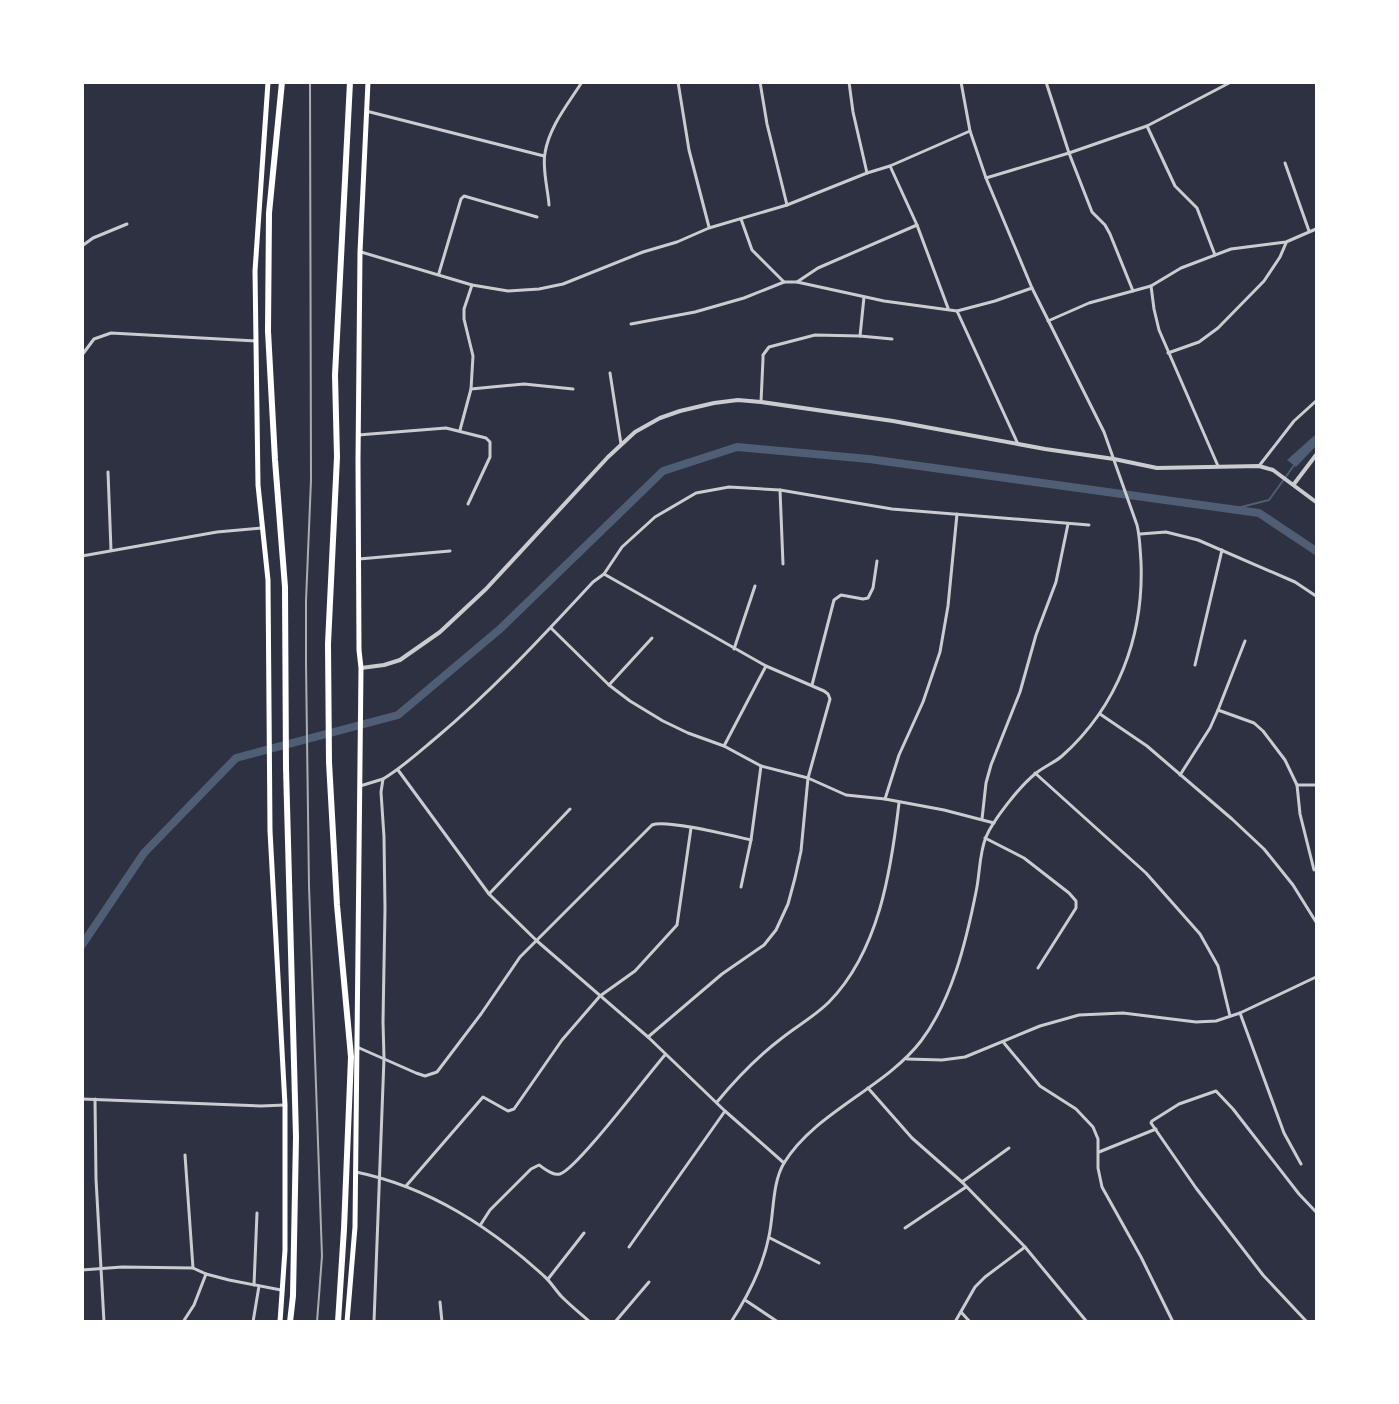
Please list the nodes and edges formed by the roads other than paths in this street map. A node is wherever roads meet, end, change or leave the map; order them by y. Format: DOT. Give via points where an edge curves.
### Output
graph roads {
  1 [pos="268,82"];
  2 [pos="282,82"];
  3 [pos="350,82"];
  4 [pos="368,82"];
  5 [pos="582,82"];
  6 [pos="678,82"];
  7 [pos="760,82"];
  8 [pos="849,82"];
  9 [pos="1046,82"];
  10 [pos="1231,82"];
  11 [pos="963,83"];
  12 [pos="366,111"];
  13 [pos="1146,126"];
  14 [pos="970,131"];
  15 [pos="1069,153"];
  16 [pos="544,156"];
  17 [pos="1286,162"];
  18 [pos="890,166"];
  19 [pos="867,173"];
  20 [pos="986,178"];
  21 [pos="549,205"];
  22 [pos="787,205"];
  23 [pos="537,217"];
  24 [pos="741,219"];
  25 [pos="127,225"];
  26 [pos="917,225"];
  27 [pos="709,228"];
  28 [pos="1317,229"];
  29 [pos="1309,231"];
  30 [pos="1286,242"];
  31 [pos="82,246"];
  32 [pos="360,252"];
  33 [pos="1215,255"];
  34 [pos="439,274"];
  35 [pos="784,282"];
  36 [pos="797,282"];
  37 [pos="472,285"];
  38 [pos="1151,286"];
  39 [pos="1032,288"];
  40 [pos="1133,291"];
  41 [pos="864,297"];
  42 [pos="948,308"];
  43 [pos="957,310"];
  44 [pos="1048,321"];
  45 [pos="631,324"];
  46 [pos="860,336"];
  47 [pos="892,339"];
  48 [pos="255,342"];
  49 [pos="1168,353"];
  50 [pos="82,355"];
  51 [pos="610,373"];
  52 [pos="471,388"];
  53 [pos="573,389"];
  54 [pos="1317,401"];
  55 [pos="761,402"];
  56 [pos="460,430"];
  57 [pos="358,435"];
  58 [pos="1017,442"];
  59 [pos="621,444"];
  60 [pos="1317,455"];
  61 [pos="1114,459"];
  62 [pos="1218,466"];
  63 [pos="1258,466"];
  64 [pos="108,472"];
  65 [pos="1294,484"];
  66 [pos="780,490"];
  67 [pos="1317,502"];
  68 [pos="468,504"];
  69 [pos="957,514"];
  70 [pos="1068,524"];
  71 [pos="1089,525"];
  72 [pos="263,528"];
  73 [pos="1140,534"];
  74 [pos="1222,549"];
  75 [pos="111,550"];
  76 [pos="450,551"];
  77 [pos="82,556"];
  78 [pos="359,559"];
  79 [pos="877,561"];
  80 [pos="783,564"];
  81 [pos="604,574"];
  82 [pos="755,586"];
  83 [pos="1317,596"];
  84 [pos="551,628"];
  85 [pos="652,638"];
  86 [pos="1245,641"];
  87 [pos="734,649"];
  88 [pos="1195,665"];
  89 [pos="766,666"];
  90 [pos="361,668"];
  91 [pos="609,685"];
  92 [pos="812,685"];
  93 [pos="1218,710"];
  94 [pos="1100,714"];
  95 [pos="724,746"];
  96 [pos="761,766"];
  97 [pos="398,770"];
  98 [pos="1035,773"];
  99 [pos="1180,775"];
  100 [pos="808,778"];
  101 [pos="383,779"];
  102 [pos="1297,785"];
  103 [pos="1317,785"];
  104 [pos="360,786"];
  105 [pos="885,799"];
  106 [pos="898,803"];
  107 [pos="570,808"];
  108 [pos="982,819"];
  109 [pos="994,823"];
  110 [pos="691,828"];
  111 [pos="985,838"];
  112 [pos="751,840"];
  113 [pos="1314,870"];
  114 [pos="741,887"];
  115 [pos="489,894"];
  116 [pos="1317,922"];
  117 [pos="537,941"];
  118 [pos="1038,968"];
  119 [pos="1317,977"];
  120 [pos="600,996"];
  121 [pos="1240,1013"];
  122 [pos="1230,1016"];
  123 [pos="648,1037"];
  124 [pos="1004,1042"];
  125 [pos="357,1047"];
  126 [pos="665,1055"];
  127 [pos="384,1058"];
  128 [pos="907,1059"];
  129 [pos="868,1088"];
  130 [pos="82,1099"];
  131 [pos="95,1099"];
  132 [pos="717,1102"];
  133 [pos="285,1105"];
  134 [pos="725,1111"];
  135 [pos="1156,1130"];
  136 [pos="1009,1148"];
  137 [pos="1099,1152"];
  138 [pos="185,1155"];
  139 [pos="784,1163"];
  140 [pos="1301,1164"];
  141 [pos="356,1172"];
  142 [pos="380,1176"];
  143 [pos="962,1182"];
  144 [pos="406,1186"];
  145 [pos="966,1187"];
  146 [pos="1317,1212"];
  147 [pos="257,1213"];
  148 [pos="481,1224"];
  149 [pos="905,1228"];
  150 [pos="584,1233"];
  151 [pos="769,1237"];
  152 [pos="1025,1246"];
  153 [pos="629,1247"];
  154 [pos="819,1263"];
  155 [pos="101,1268"];
  156 [pos="193,1268"];
  157 [pos="82,1270"];
  158 [pos="206,1274"];
  159 [pos="548,1279"];
  160 [pos="649,1282"];
  161 [pos="254,1285"];
  162 [pos="259,1286"];
  163 [pos="282,1290"];
  164 [pos="745,1300"];
  165 [pos="440,1302"];
  166 [pos="960,1311"];
  167 [pos="104,1322"];
  168 [pos="183,1322"];
  169 [pos="254,1322"];
  170 [pos="280,1322"];
  171 [pos="290,1322"];
  172 [pos="338,1322"];
  173 [pos="347,1322"];
  174 [pos="374,1322"];
  175 [pos="442,1322"];
  176 [pos="591,1322"];
  177 [pos="615,1322"];
  178 [pos="731,1322"];
  179 [pos="778,1322"];
  180 [pos="955,1322"];
  181 [pos="970,1322"];
  182 [pos="1087,1322"];
  183 [pos="1173,1322"];
  184 [pos="1307,1322"];
  1 -- 48 [label="main road" via="255,260"];
  2 -- 171 [label="highway" via="269,213 268,331 285,587 296,1137"];
  3 -- 172 [label="highway" via="334,375 337,457 328,644 329,762 351,1057"];
  4 -- 12 [label="main road"];
  5 -- 16 [label="street" via="550,134"];
  6 -- 27 [label="street" via="689,150"];
  7 -- 22 [label="street"];
  8 -- 19 [label="street"];
  9 -- 15 [label="street"];
  10 -- 13 [label="street"];
  11 -- 14 [label="street"];
  12 -- 16 [label="street"];
  12 -- 32 [label="main road"];
  13 -- 15 [label="street"];
  13 -- 33 [label="street" via="1175,186 1197,208"];
  14 -- 18 [label="street"];
  14 -- 20 [label="street"];
  15 -- 20 [label="street"];
  15 -- 40 [label="street" via="1092,212 1110,234"];
  16 -- 21 [label="street"];
  17 -- 29 [label="street"];
  18 -- 19 [label="street"];
  18 -- 26 [label="street"];
  19 -- 22 [label="street"];
  20 -- 39 [label="street"];
  22 -- 24 [label="street"];
  23 -- 34 [label="street" via="464,196"];
  24 -- 27 [label="street"];
  24 -- 35 [label="street" via="752,249"];
  25 -- 31 [label="street"];
  26 -- 36 [label="street" via="818,268"];
  26 -- 42 [label="street"];
  27 -- 37 [label="street" via="539,290 508,291"];
  28 -- 29 [label="street"];
  29 -- 30 [label="street"];
  30 -- 33 [label="street" via="1251,245"];
  30 -- 49 [label="street" via="1281,258 1264,281 1218,328 1199,342"];
  32 -- 34 [label="street"];
  32 -- 57 [label="main road"];
  33 -- 38 [label="street" via="1181,268"];
  34 -- 37 [label="street"];
  35 -- 36 [label="street"];
  35 -- 45 [label="street" via="705,309"];
  36 -- 41 [label="street"];
  37 -- 52 [label="street" via="464,309 472,356"];
  38 -- 40 [label="street"];
  38 -- 49 [label="street"];
  39 -- 43 [label="street"];
  39 -- 44 [label="street"];
  40 -- 44 [label="street" via="1089,303"];
  41 -- 42 [label="street"];
  41 -- 46 [label="street"];
  42 -- 43 [label="street"];
  43 -- 58 [label="street"];
  44 -- 61 [label="street" via="1094,410"];
  46 -- 47 [label="street"];
  46 -- 55 [label="street" via="815,335 769,347 763,355"];
  48 -- 50 [label="street" via="111,333 94,339"];
  48 -- 72 [label="main road" via="258,484"];
  49 -- 62 [label="street"];
  51 -- 59 [label="street"];
  52 -- 53 [label="street" via="524,384"];
  52 -- 56 [label="street"];
  54 -- 63 [label="street" via="1294,421"];
  55 -- 58 [label="street"];
  55 -- 59 [label="street" via="738,400 680,411 660,418"];
  56 -- 57 [label="street" via="432,428"];
  56 -- 68 [label="street" via="486,438 491,448"];
  57 -- 78 [label="main road"];
  58 -- 61 [label="street"];
  59 -- 90 [label="street" via="486,589 440,632 400,660"];
  60 -- 65 [label="street"];
  61 -- 62 [label="street" via="1164,468"];
  61 -- 73 [label="street"];
  62 -- 63 [label="street"];
  63 -- 65 [label="street" via="1273,470"];
  64 -- 75 [label="street"];
  65 -- 67 [label="street"];
  66 -- 69 [label="street" via="892,509"];
  66 -- 80 [label="street"];
  66 -- 81 [label="street" via="729,487 696,493 641,528"];
  69 -- 70 [label="street"];
  69 -- 105 [label="street" via="940,652"];
  70 -- 71 [label="street"];
  70 -- 108 [label="street" via="1056,582 986,783"];
  72 -- 75 [label="street"];
  72 -- 133 [label="main road" via="268,580 270,831"];
  73 -- 74 [label="street" via="1166,531"];
  73 -- 94 [label="street" via="1140,597 1134,642"];
  74 -- 83 [label="street"];
  74 -- 88 [label="street"];
  75 -- 77 [label="street"];
  76 -- 78 [label="street"];
  78 -- 90 [label="main road"];
  79 -- 92 [label="street" via="868,598 841,595 834,600"];
  81 -- 84 [label="street"];
  81 -- 87 [label="street"];
  82 -- 87 [label="street"];
  84 -- 91 [label="street"];
  84 -- 97 [label="street" via="452,725"];
  85 -- 91 [label="street"];
  86 -- 93 [label="street"];
  87 -- 89 [label="street"];
  89 -- 92 [label="street"];
  89 -- 95 [label="street"];
  90 -- 104 [label="main road"];
  91 -- 95 [label="street" via="663,721"];
  92 -- 100 [label="street" via="828,694 831,703"];
  93 -- 99 [label="street"];
  93 -- 102 [label="street" via="1254,723 1263,731 1285,759"];
  94 -- 98 [label="street" via="1061,758"];
  94 -- 99 [label="street" via="1147,746"];
  95 -- 96 [label="street"];
  96 -- 100 [label="street"];
  96 -- 112 [label="street"];
  97 -- 101 [label="street"];
  97 -- 115 [label="street"];
  98 -- 109 [label="street"];
  98 -- 122 [label="street" via="1146,873 1200,934 1218,966"];
  99 -- 116 [label="street" via="1264,849"];
  100 -- 105 [label="street" via="846,795"];
  100 -- 123 [label="street" via="801,851 788,904 776,930 764,945 722,974"];
  101 -- 104 [label="street"];
  101 -- 127 [label="street"];
  102 -- 103 [label="street"];
  102 -- 113 [label="street"];
  104 -- 125 [label="main road"];
  105 -- 106 [label="street"];
  106 -- 108 [label="street"];
  106 -- 132 [label="street" via="885,892 856,966 828,1003 762,1054"];
  107 -- 115 [label="street"];
  108 -- 109 [label="street"];
  109 -- 111 [label="street"];
  110 -- 112 [label="street"];
  110 -- 117 [label="street" via="657,822 652,825"];
  110 -- 120 [label="street" via="677,925 635,970"];
  111 -- 118 [label="street" via="1024,858 1076,901 1076,908"];
  111 -- 128 [label="street" via="970,919 951,980 932,1026"];
  112 -- 114 [label="street"];
  115 -- 117 [label="street"];
  117 -- 120 [label="street"];
  117 -- 127 [label="street" via="520,957 437,1072 425,1076"];
  119 -- 121 [label="street"];
  120 -- 123 [label="street"];
  120 -- 144 [label="street" via="562,1040 514,1109 508,1111 483,1097"];
  121 -- 122 [label="street"];
  121 -- 140 [label="street" via="1284,1133"];
  122 -- 124 [label="street" via="1196,1022 1123,1013 1079,1015"];
  123 -- 126 [label="street"];
  124 -- 128 [label="street" via="965,1057"];
  124 -- 137 [label="street" via="1040,1086 1087,1119 1098,1139"];
  125 -- 127 [label="street"];
  125 -- 141 [label="main road"];
  126 -- 132 [label="street"];
  126 -- 148 [label="street" via="572,1166 560,1174 539,1165 531,1169"];
  127 -- 142 [label="street"];
  128 -- 129 [label="street"];
  129 -- 139 [label="street" via="809,1134"];
  129 -- 143 [label="street" via="912,1138"];
  130 -- 131 [label="street"];
  131 -- 133 [label="street"];
  131 -- 155 [label="street"];
  132 -- 134 [label="street"];
  133 -- 163 [label="main road"];
  134 -- 139 [label="street"];
  134 -- 153 [label="street"];
  135 -- 137 [label="street"];
  135 -- 146 [label="street" via="1153,1119 1179,1104 1216,1091"];
  135 -- 184 [label="street" via="1263,1275"];
  136 -- 143 [label="street"];
  137 -- 183 [label="street" via="1102,1187"];
  138 -- 156 [label="street"];
  139 -- 151 [label="street"];
  141 -- 142 [label="street"];
  141 -- 173 [label="main road"];
  142 -- 144 [label="street"];
  142 -- 174 [label="street"];
  143 -- 145 [label="street"];
  144 -- 148 [label="street"];
  145 -- 149 [label="street"];
  145 -- 152 [label="street"];
  147 -- 161 [label="street"];
  148 -- 159 [label="street"];
  150 -- 159 [label="street"];
  151 -- 154 [label="street"];
  151 -- 164 [label="street"];
  152 -- 166 [label="street" via="975,1287"];
  152 -- 182 [label="street"];
  155 -- 156 [label="street"];
  155 -- 157 [label="street"];
  155 -- 167 [label="street"];
  156 -- 158 [label="street"];
  158 -- 161 [label="street"];
  158 -- 168 [label="street"];
  159 -- 176 [label="street"];
  160 -- 177 [label="street"];
  161 -- 162 [label="street"];
  162 -- 163 [label="street"];
  162 -- 169 [label="street"];
  163 -- 170 [label="main road"];
  164 -- 178 [label="street"];
  164 -- 179 [label="street"];
  165 -- 175 [label="street"];
  166 -- 180 [label="street"];
  166 -- 181 [label="street"];
}
